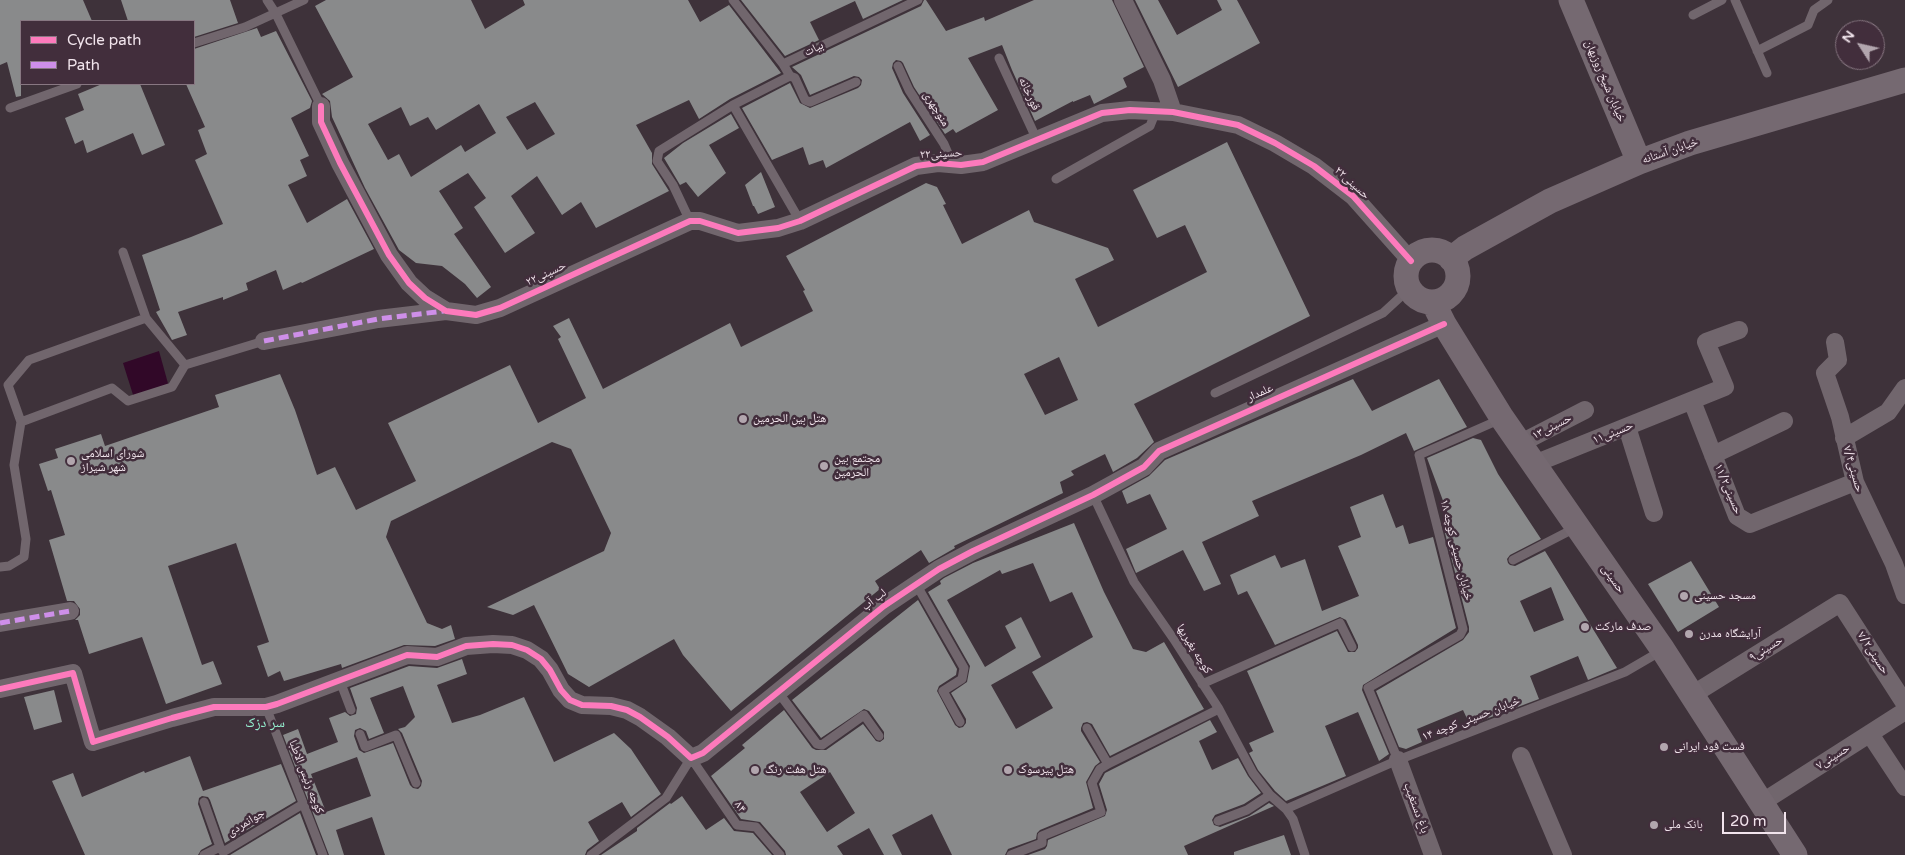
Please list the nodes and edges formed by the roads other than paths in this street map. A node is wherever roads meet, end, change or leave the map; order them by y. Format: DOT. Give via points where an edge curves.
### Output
graph roads {
  1 [pos="267,0"];
  2 [pos="304,0"];
  3 [pos="733,0"];
  4 [pos="918,0"];
  5 [pos="1123,0"];
  6 [pos="1571,0"];
  7 [pos="1722,0"];
  8 [pos="1735,0"];
  9 [pos="1828,0"];
  10 [pos="276,14"];
  11 [pos="1694,15"];
  12 [pos="195,43"];
  13 [pos="1757,51"];
  14 [pos="999,58"];
  15 [pos="783,64"];
  16 [pos="898,66"];
  17 [pos="1767,73"];
  18 [pos="790,76"];
  19 [pos="1905,80"];
  20 [pos="856,82"];
  21 [pos="74,85"];
  22 [pos="733,105"];
  23 [pos="320,106"];
  24 [pos="10,108"];
  25 [pos="1164,111"];
  26 [pos="1037,140"];
  27 [pos="1639,162"];
  28 [pos="953,165"];
  29 [pos="1056,179"];
  30 [pos="690,221"];
  31 [pos="800,221"];
  32 [pos="124,252"];
  33 [pos="1451,259"];
  34 [pos="1411,261"];
  35 [pos="1409,289"];
  36 [pos="1433,302"];
  37 [pos="446,311"];
  38 [pos="146,318"];
  39 [pos="1444,324"];
  40 [pos="1739,330"];
  41 [pos="264,341"];
  42 [pos="1835,342"];
  43 [pos="185,365"];
  44 [pos="1905,388"];
  45 [pos="1215,393"];
  46 [pos="1692,400"];
  47 [pos="1585,410"];
  48 [pos="1502,418"];
  49 [pos="1784,421"];
  50 [pos="21,422"];
  51 [pos="1627,427"];
  52 [pos="1844,438"];
  53 [pos="1519,444"];
  54 [pos="1713,455"];
  55 [pos="1534,464"];
  56 [pos="1854,482"];
  57 [pos="1093,495"];
  58 [pos="1654,513"];
  59 [pos="1577,527"];
  60 [pos="1513,560"];
  61 [pos="0,567"];
  62 [pos="916,584"];
  63 [pos="1905,595"];
  64 [pos="1840,603"];
  65 [pos="70,611"];
  66 [pos="0,623"];
  67 [pos="1352,647"];
  68 [pos="1663,650"];
  69 [pos="340,681"];
  70 [pos="1202,684"];
  71 [pos="0,689"];
  72 [pos="778,692"];
  73 [pos="1692,695"];
  74 [pos="1905,704"];
  75 [pos="266,707"];
  76 [pos="1218,709"];
  77 [pos="351,710"];
  78 [pos="1905,711"];
  79 [pos="960,722"];
  80 [pos="1087,728"];
  81 [pos="360,734"];
  82 [pos="1870,734"];
  83 [pos="879,736"];
  84 [pos="1521,756"];
  85 [pos="691,758"];
  86 [pos="1398,760"];
  87 [pos="1108,764"];
  88 [pos="416,783"];
  89 [pos="1905,787"];
  90 [pos="1270,795"];
  91 [pos="204,802"];
  92 [pos="1761,803"];
  93 [pos="303,804"];
  94 [pos="1286,809"];
  95 [pos="1218,821"];
  96 [pos="220,847"];
  97 [pos="204,855"];
  98 [pos="323,855"];
  99 [pos="592,855"];
  100 [pos="780,855"];
  101 [pos="1011,855"];
  102 [pos="1305,855"];
  103 [pos="1433,855"];
  104 [pos="1563,855"];
  105 [pos="1795,855"];
  1 -- 10 [label="lane"];
  2 -- 10 [label="lane"];
  3 -- 15 [label="lane"];
  4 -- 15 [label="lane, بیات"];
  5 -- 25 [label="street" via="1162,80"];
  6 -- 27 [label="street, خیابان شیخ روزبهان"];
  7 -- 11 [label="lane"];
  8 -- 13 [label="lane"];
  9 -- 13 [label="lane" via="1814,10 1808,25"];
  10 -- 12 [label="lane"];
  10 -- 23 [label="lane"];
  13 -- 17 [label="lane"];
  14 -- 26 [label="lane, قورخانه"];
  15 -- 18 [label="lane"];
  16 -- 28 [label="lane, منوچهری"];
  18 -- 20 [label="lane" via="795,78 805,100 810,102"];
  18 -- 22 [label="lane"];
  19 -- 27 [label="street, خیابان آستانه" via="1690,143"];
  21 -- 24 [label="lane"];
  22 -- 30 [label="lane" via="659,151 656,162 673,185"];
  22 -- 31 [label="lane"];
  23 -- 37 [label="street" via="321,122 340,164 389,254 409,283"];
  25 -- 26 [label="street, حسینی۲۲" via="1102,113"];
  25 -- 29 [label="lane" via="1150,126"];
  25 -- 34 [label="street, حسینی۲۲" via="1238,125 1314,166 1353,196"];
  26 -- 28 [label="street, حسینی۲۲" via="983,162"];
  27 -- 33 [label="street, خیابان آستانه" via="1550,201"];
  28 -- 31 [label="street, حسینی۲۲" via="916,166"];
  30 -- 31 [label="street, حسینی۲۲" via="738,233 778,228"];
  30 -- 37 [label="street, حسینی۲۲" via="500,308 476,315"];
  32 -- 38 [label="lane"];
  33 -- 34 [label="street" via="1435,251 1426,251"];
  33 -- 36 [label="street" via="1458,274 1454,290"];
  34 -- 35 [label="street" via="1406,280"];
  35 -- 36 [label="street" via="1424,301"];
  35 -- 45 [label="lane" via="1383,313"];
  36 -- 39 [label="street, حسینی"];
  37 -- 41 [label="street" via="378,318"];
  38 -- 43 [label="lane"];
  38 -- 50 [label="lane" via="29,360 8,385"];
  39 -- 48 [label="street, حسینی"];
  39 -- 57 [label="street, علمدار" via="1159,451 1144,467"];
  40 -- 46 [label="street, حسینی۱۱" via="1706,342 1724,387"];
  41 -- 43 [label="lane"];
  42 -- 52 [label="street, حسینی۷/۴" via="1838,360 1825,373"];
  43 -- 50 [label="lane" via="172,387 128,402 112,388"];
  44 -- 52 [label="street" via="1888,412"];
  46 -- 51 [label="street, حسینی۱۱"];
  46 -- 54 [label="street, حسینی۱۱/۲"];
  47 -- 53 [label="street, حسینی۱۳"];
  48 -- 53 [label="street, حسینی"];
  48 -- 86 [label="lane, خیابان حسینی کوچه ۱۸" via="1419,455 1463,630 1460,635 1368,688"];
  49 -- 54 [label="street"];
  50 -- 61 [label="lane" via="14,465 26,539 24,558 10,566"];
  51 -- 55 [label="street, حسینی۱۱"];
  51 -- 58 [label="street"];
  52 -- 56 [label="street, حسینی۷/۴"];
  53 -- 55 [label="street, حسینی"];
  54 -- 56 [label="street, حسینی۱۱/۲" via="1737,516 1750,524"];
  55 -- 59 [label="street, حسینی"];
  56 -- 63 [label="street, حسینی۷/۴" via="1894,564"];
  57 -- 62 [label="street, لب آب" via="973,551"];
  57 -- 70 [label="lane, کوچه بغیریها" via="1134,582"];
  59 -- 60 [label="lane"];
  59 -- 68 [label="street, حسینی"];
  62 -- 72 [label="street, لب آب"];
  62 -- 79 [label="lane" via="964,668 962,679 942,691"];
  64 -- 73 [label="street, حسینی۹"];
  64 -- 74 [label="street, حسینی۷/۲"];
  65 -- 66 [label="street"];
  67 -- 70 [label="lane" via="1340,623"];
  68 -- 73 [label="street, حسینی"];
  68 -- 86 [label="lane, خیابان حسینی کوچه ۱۴" via="1625,672"];
  69 -- 75 [label="street"];
  69 -- 77 [label="lane"];
  69 -- 85 [label="street" via="407,655 436,657 466,646 512,645 541,659 570,700 582,705 627,710 668,736"];
  70 -- 76 [label="lane, کوچه بغیریها"];
  71 -- 75 [label="street" via="73,673 93,742 214,707"];
  72 -- 83 [label="lane" via="817,744 822,745 864,715"];
  72 -- 85 [label="street, لب آب" via="703,753"];
  73 -- 92 [label="street, حسینی"];
  75 -- 93 [label="lane, کوچه رئیس الاطبا"];
  76 -- 87 [label="lane"];
  76 -- 90 [label="lane, کوچه بغیریها"];
  78 -- 82 [label="street, حسینی۷"];
  80 -- 87 [label="lane"];
  81 -- 88 [label="lane" via="365,747 396,735"];
  82 -- 89 [label="street"];
  82 -- 92 [label="street, حسینی۷"];
  84 -- 104 [label="street"];
  85 -- 99 [label="lane, لب آب" via="666,798"];
  85 -- 100 [label="lane, ۸۴" via="737,825 756,827"];
  86 -- 94 [label="lane, خیابان حسینی کوچه ۱۴"];
  86 -- 103 [label="street, باغ دستغیب"];
  87 -- 101 [label="lane" via="1100,769 1092,783 1101,812 1042,836 1042,843"];
  90 -- 94 [label="lane, کوچه بغیریها"];
  90 -- 95 [label="lane" via="1247,810"];
  91 -- 96 [label="lane"];
  92 -- 105 [label="street, حسینی"];
  93 -- 96 [label="lane, جوانمردی" via="223,852"];
  93 -- 98 [label="lane, کوچه رئیس الاطبا"];
  94 -- 102 [label="lane" via="1293,819"];
  96 -- 97 [label="lane, جوانمردی"];
}
